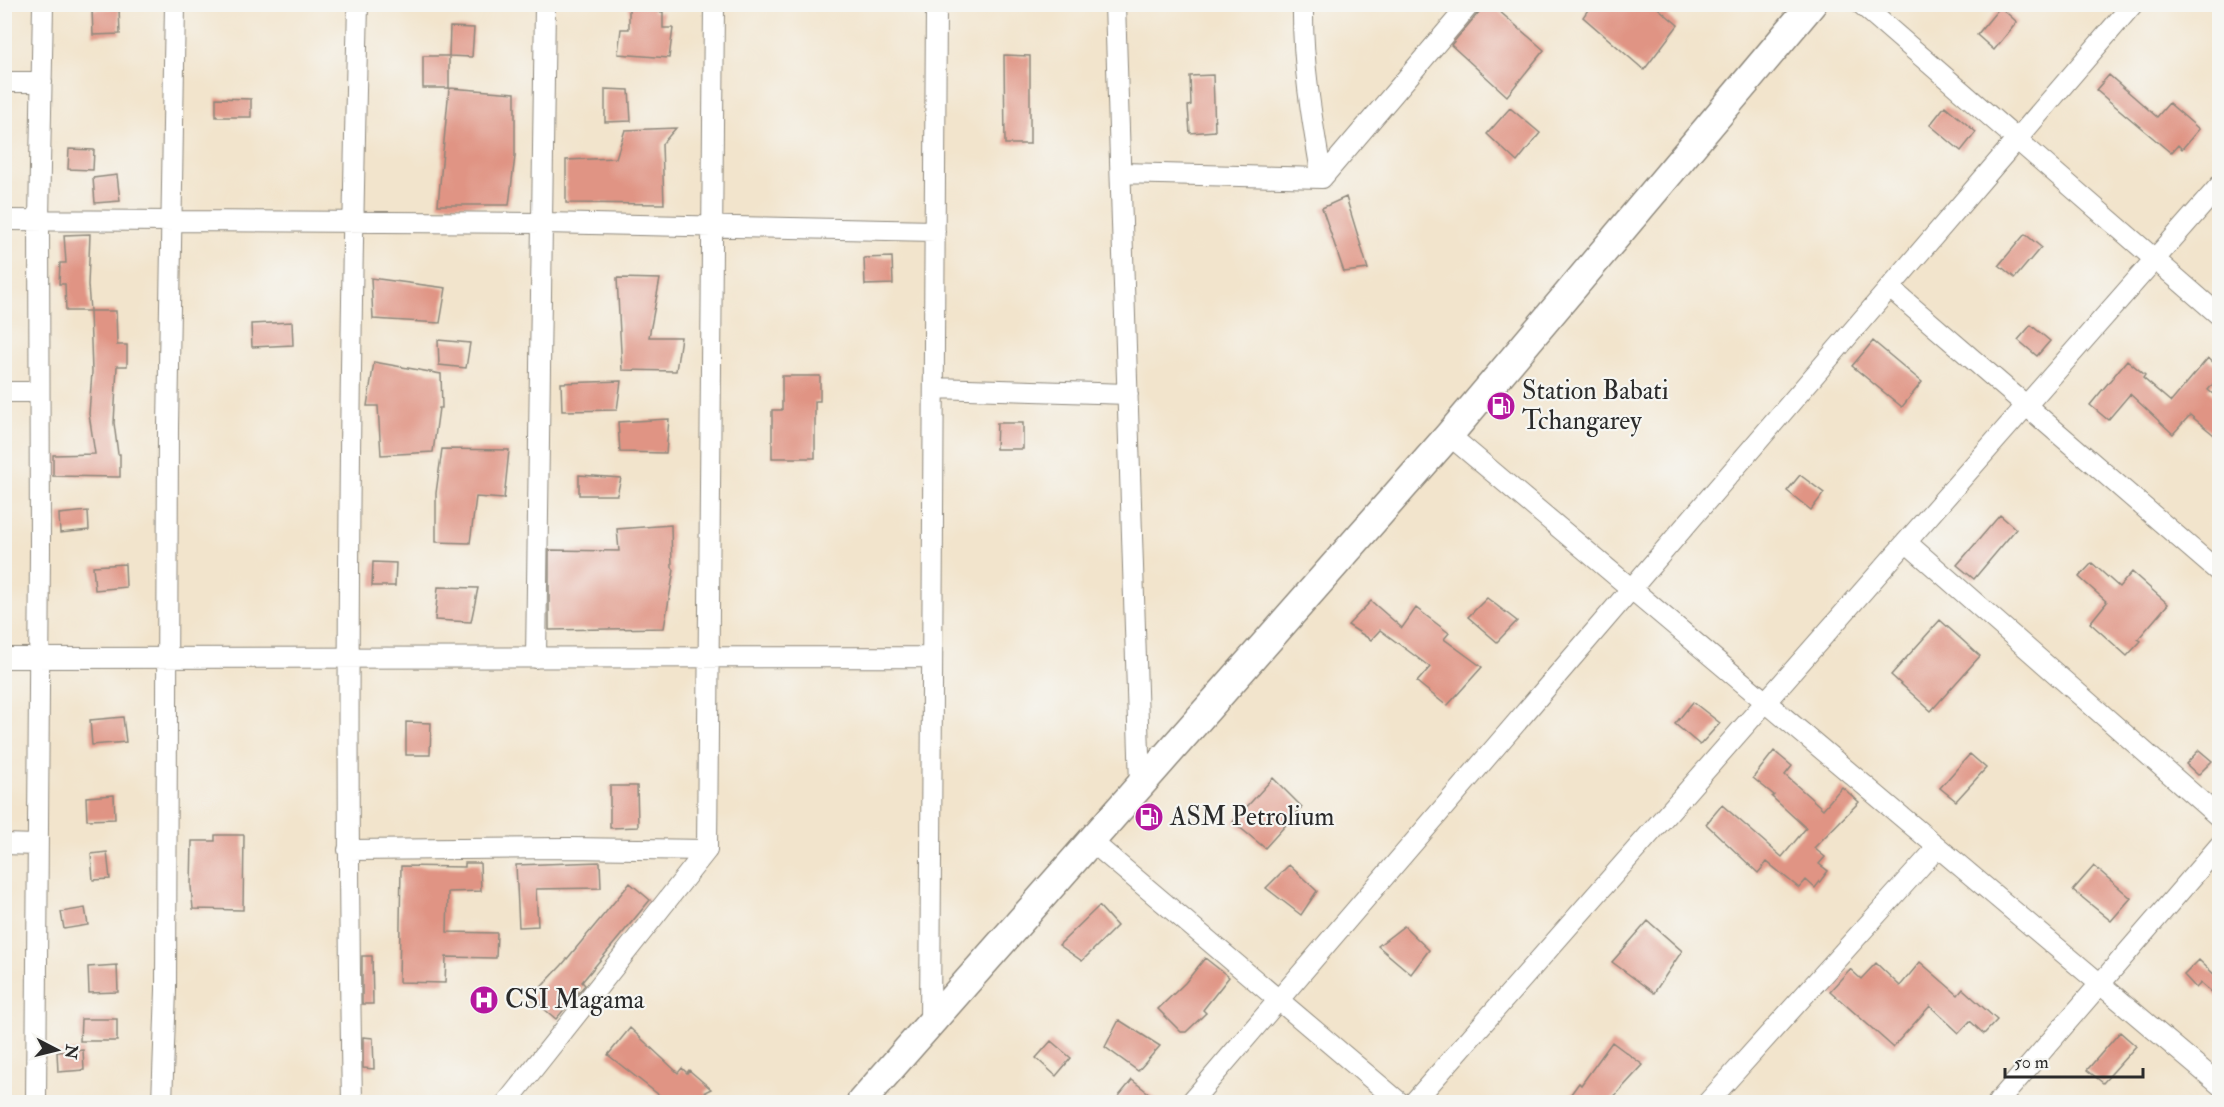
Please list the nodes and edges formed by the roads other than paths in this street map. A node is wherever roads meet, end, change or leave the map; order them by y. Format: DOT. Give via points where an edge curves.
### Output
graph roads {
  1 [pos="43,4"];
  2 [pos="175,4"];
  3 [pos="358,4"];
  4 [pos="545,4"];
  5 [pos="714,4"];
  6 [pos="936,4"];
  7 [pos="1115,4"];
  8 [pos="1303,4"];
  9 [pos="1470,4"];
  10 [pos="1812,4"];
  11 [pos="1861,4"];
  12 [pos="2133,4"];
  13 [pos="4,82"];
  14 [pos="42,82"];
  15 [pos="2017,140"];
  16 [pos="1121,173"];
  17 [pos="1322,178"];
  18 [pos="2220,185"];
  19 [pos="4,220"];
  20 [pos="39,220"];
  21 [pos="172,221"];
  22 [pos="352,221"];
  23 [pos="543,223"];
  24 [pos="712,227"];
  25 [pos="935,231"];
  26 [pos="2154,259"];
  27 [pos="1890,288"];
  28 [pos="2220,316"];
  29 [pos="934,388"];
  30 [pos="4,392"];
  31 [pos="39,393"];
  32 [pos="1128,394"];
  33 [pos="2026,406"];
  34 [pos="1449,435"];
  35 [pos="1906,542"];
  36 [pos="2220,573"];
  37 [pos="1631,589"];
  38 [pos="709,657"];
  39 [pos="932,657"];
  40 [pos="4,658"];
  41 [pos="39,658"];
  42 [pos="168,658"];
  43 [pos="348,658"];
  44 [pos="536,658"];
  45 [pos="1766,702"];
  46 [pos="1140,785"];
  47 [pos="2220,818"];
  48 [pos="1091,841"];
  49 [pos="4,844"];
  50 [pos="2220,844"];
  51 [pos="37,845"];
  52 [pos="1938,848"];
  53 [pos="348,850"];
  54 [pos="707,850"];
  55 [pos="2100,984"];
  56 [pos="1278,1000"];
  57 [pos="930,1026"];
  58 [pos="2220,1085"];
  59 [pos="36,1102"];
  60 [pos="162,1102"];
  61 [pos="352,1102"];
  62 [pos="507,1102"];
  63 [pos="861,1102"];
  64 [pos="1191,1102"];
  65 [pos="1399,1102"];
  66 [pos="1414,1102"];
  67 [pos="1708,1102"];
  68 [pos="1998,1102"];
  1 -- 14 [label="street"];
  2 -- 21 [label="street"];
  3 -- 22 [label="street"];
  4 -- 23 [label="street"];
  5 -- 24 [label="street"];
  6 -- 25 [label="street"];
  7 -- 16 [label="street"];
  8 -- 17 [label="street" via="1306,79"];
  9 -- 17 [label="street"];
  10 -- 34 [label="main road"];
  11 -- 15 [label="street"];
  12 -- 15 [label="street"];
  13 -- 14 [label="street"];
  14 -- 20 [label="street"];
  15 -- 26 [label="street"];
  15 -- 27 [label="street"];
  16 -- 17 [label="street"];
  16 -- 32 [label="street"];
  18 -- 26 [label="street"];
  19 -- 20 [label="street"];
  20 -- 21 [label="street"];
  20 -- 31 [label="street"];
  21 -- 22 [label="street"];
  21 -- 42 [label="street"];
  22 -- 23 [label="street"];
  22 -- 43 [label="street"];
  23 -- 24 [label="street"];
  23 -- 44 [label="street"];
  24 -- 25 [label="street"];
  24 -- 38 [label="street"];
  25 -- 29 [label="street"];
  26 -- 28 [label="street"];
  26 -- 33 [label="street"];
  27 -- 33 [label="street"];
  27 -- 37 [label="street"];
  29 -- 32 [label="street"];
  29 -- 39 [label="street"];
  30 -- 31 [label="street"];
  31 -- 41 [label="street"];
  32 -- 46 [label="street"];
  33 -- 35 [label="street"];
  33 -- 36 [label="street"];
  34 -- 37 [label="street"];
  34 -- 46 [label="main road"];
  35 -- 45 [label="street"];
  35 -- 47 [label="street"];
  37 -- 45 [label="street"];
  37 -- 56 [label="street"];
  38 -- 39 [label="street"];
  38 -- 44 [label="street"];
  38 -- 54 [label="street"];
  39 -- 57 [label="street"];
  40 -- 41 [label="street"];
  41 -- 42 [label="street"];
  41 -- 51 [label="street"];
  42 -- 43 [label="street"];
  42 -- 60 [label="street"];
  43 -- 44 [label="street"];
  43 -- 53 [label="street"];
  45 -- 52 [label="street"];
  45 -- 66 [label="street"];
  46 -- 48 [label="main road"];
  48 -- 56 [label="street"];
  48 -- 57 [label="main road"];
  49 -- 51 [label="street"];
  50 -- 55 [label="street"];
  51 -- 59 [label="street"];
  52 -- 55 [label="street"];
  52 -- 67 [label="street"];
  53 -- 54 [label="street"];
  53 -- 61 [label="street"];
  54 -- 62 [label="street"];
  55 -- 58 [label="street"];
  55 -- 68 [label="street"];
  56 -- 64 [label="street"];
  56 -- 65 [label="street"];
  57 -- 63 [label="main road"];
}
